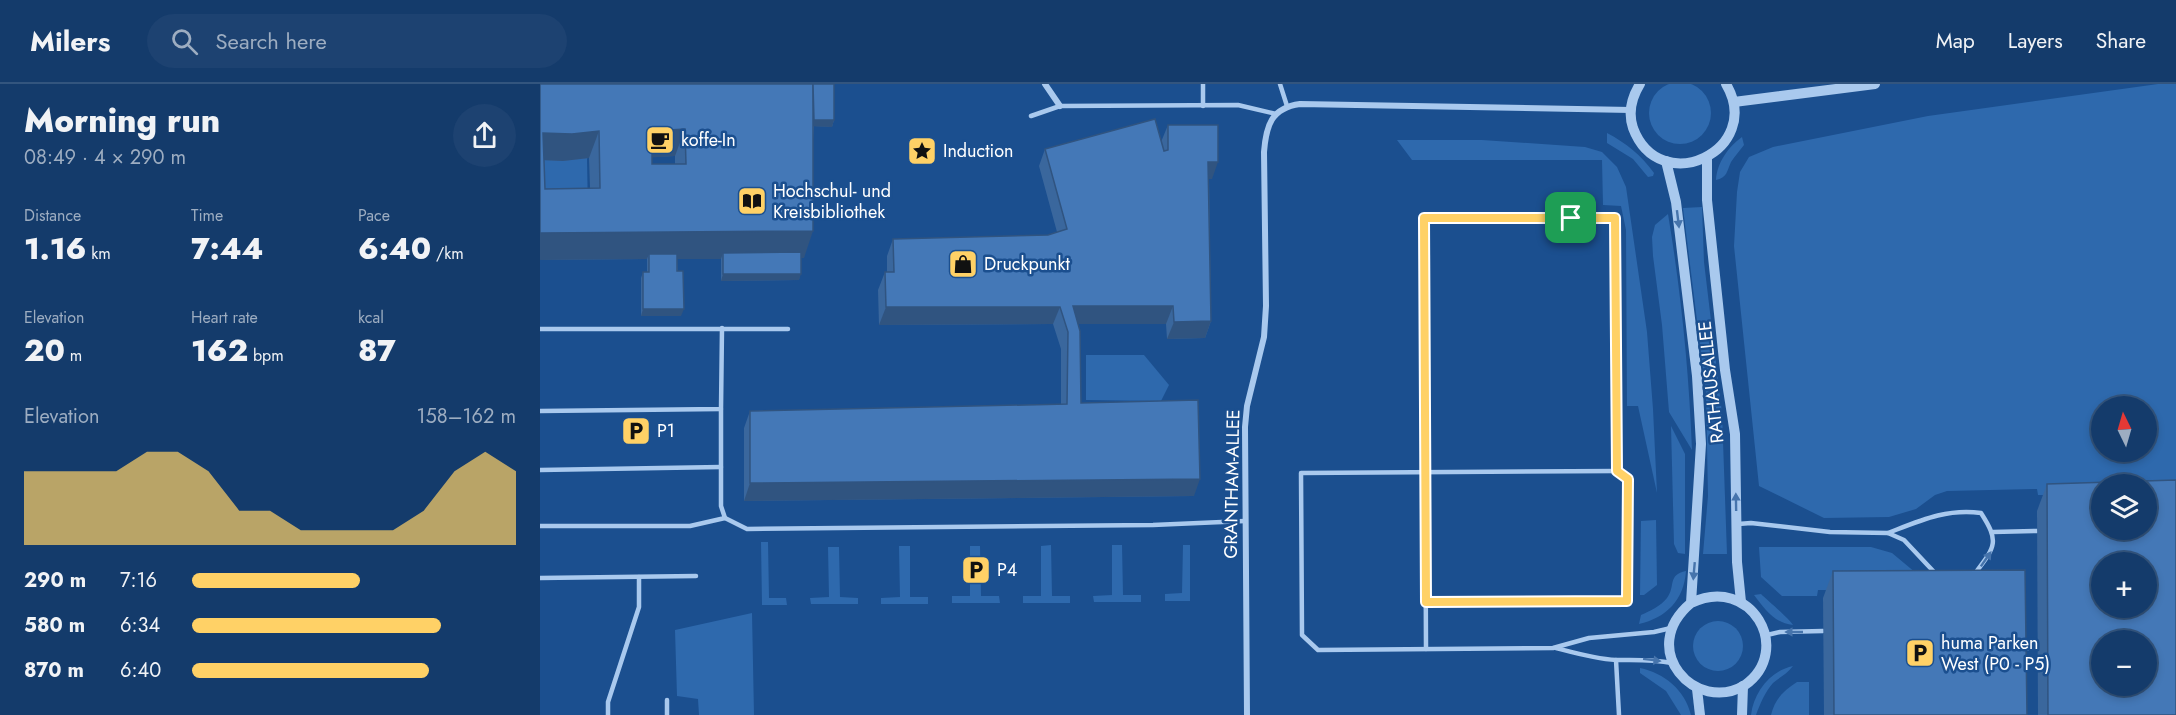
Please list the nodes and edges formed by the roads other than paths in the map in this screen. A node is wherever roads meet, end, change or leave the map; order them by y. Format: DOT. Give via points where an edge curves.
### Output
graph roads {
  1 [pos="1045,84"];
  2 [pos="1203,84"];
  3 [pos="1280,84"];
  4 [pos="1640,84"];
  5 [pos="1726,84"];
  6 [pos="1875,84"];
  7 [pos="1734,102"];
  8 [pos="1060,106"];
  9 [pos="1203,106"];
  10 [pos="1287,106"];
  11 [pos="1631,110"];
  12 [pos="1276,114"];
  13 [pos="1031,116"];
  14 [pos="1707,158"];
  15 [pos="1666,161"];
  16 [pos="722,328"];
  17 [pos="540,329"];
  18 [pos="788,329"];
  19 [pos="721,410"];
  20 [pos="540,411"];
  21 [pos="721,467"];
  22 [pos="540,470"];
  23 [pos="1617,471"];
  24 [pos="1425,472"];
  25 [pos="725,518"];
  26 [pos="1245,521"];
  27 [pos="1736,524"];
  28 [pos="540,526"];
  29 [pos="2037,531"];
  30 [pos="1993,532"];
  31 [pos="1888,533"];
  32 [pos="1965,575"];
  33 [pos="696,576"];
  34 [pos="1945,576"];
  35 [pos="639,577"];
  36 [pos="540,578"];
  37 [pos="1426,602"];
  38 [pos="1741,602"];
  39 [pos="1691,603"];
  40 [pos="1671,628"];
  41 [pos="1823,632"];
  42 [pos="1766,636"];
  43 [pos="1553,648"];
  44 [pos="2048,648"];
  45 [pos="1426,649"];
  46 [pos="2015,649"];
  47 [pos="1616,660"];
  48 [pos="1672,663"];
  49 [pos="1743,686"];
  50 [pos="1697,689"];
  51 [pos="667,700"];
  52 [pos="608,715"];
  53 [pos="667,715"];
  54 [pos="1247,715"];
  55 [pos="1619,715"];
  56 [pos="1700,715"];
  57 [pos="1742,715"];
  1 -- 8 [label="street"];
  2 -- 9 [label="lane"];
  3 -- 10 [label="lane"];
  4 -- 11 [label="street"];
  5 -- 7 [label="street"];
  6 -- 7 [label="street"];
  7 -- 14 [label="street" via="1734,120 1727,139"];
  8 -- 9 [label="lane"];
  8 -- 13 [label="lane"];
  9 -- 12 [label="lane" via="1238,105"];
  10 -- 11 [label="street"];
  10 -- 12 [label="street"];
  11 -- 15 [label="street" via="1641,144"];
  12 -- 26 [label="street, GRANTHAM-ALLEE" via="1265,133 1263,152 1266,306 1264,337 1246,406"];
  14 -- 15 [label="street" via="1686,164"];
  27 -- 14 [label="street, RATHAUSALLEE, one-way" via="1735,434 1707,200"];
  15 -- 39 [label="street, RATHAUSALLEE, one-way" via="1676,202 1697,376 1701,450"];
  16 -- 17 [label="lane"];
  16 -- 18 [label="lane"];
  16 -- 19 [label="lane"];
  19 -- 20 [label="lane"];
  19 -- 21 [label="lane"];
  21 -- 22 [label="lane"];
  21 -- 25 [label="lane" via="721,506"];
  23 -- 24 [label="lane"];
  23 -- 24 [label="lane" via="1615,218 1424,218"];
  23 -- 37 [label="lane" via="1628,479 1627,601"];
  24 -- 37 [label="lane"];
  24 -- 45 [label="lane" via="1301,473 1301,526 1302,635 1318,650"];
  25 -- 26 [label="lane" via="747,529"];
  25 -- 28 [label="lane" via="690,526"];
  26 -- 54 [label="street, GRANTHAM-ALLEE"];
  27 -- 31 [label="lane"];
  27 -- 38 [label="street, RATHAUSALLEE"];
  29 -- 30 [label="lane"];
  30 -- 31 [label="lane" via="1981,513 1964,510 1939,513"];
  32 -- 30 [label="lane, one-way" via="1976,572 1992,552"];
  31 -- 34 [label="lane" via="1904,540 1936,573"];
  33 -- 35 [label="lane"];
  35 -- 36 [label="lane"];
  35 -- 52 [label="lane" via="639,607 608,702"];
  37 -- 45 [label="lane"];
  38 -- 39 [label="street" via="1716,596"];
  38 -- 42 [label="street" via="1759,620"];
  39 -- 40 [label="street"];
  40 -- 43 [label="lane" via="1589,638"];
  40 -- 48 [label="street" via="1668,647"];
  41 -- 42 [label="lane, one-way" via="1780,632"];
  42 -- 49 [label="street" via="1763,663"];
  43 -- 45 [label="lane"];
  43 -- 47 [label="lane"];
  44 -- 46 [label="lane"];
  47 -- 48 [label="lane, one-way"];
  47 -- 55 [label="lane"];
  48 -- 50 [label="street" via="1685,682"];
  49 -- 50 [label="street" via="1713,693"];
  49 -- 57 [label="street"];
  50 -- 56 [label="street"];
  51 -- 53 [label="lane"];
}
